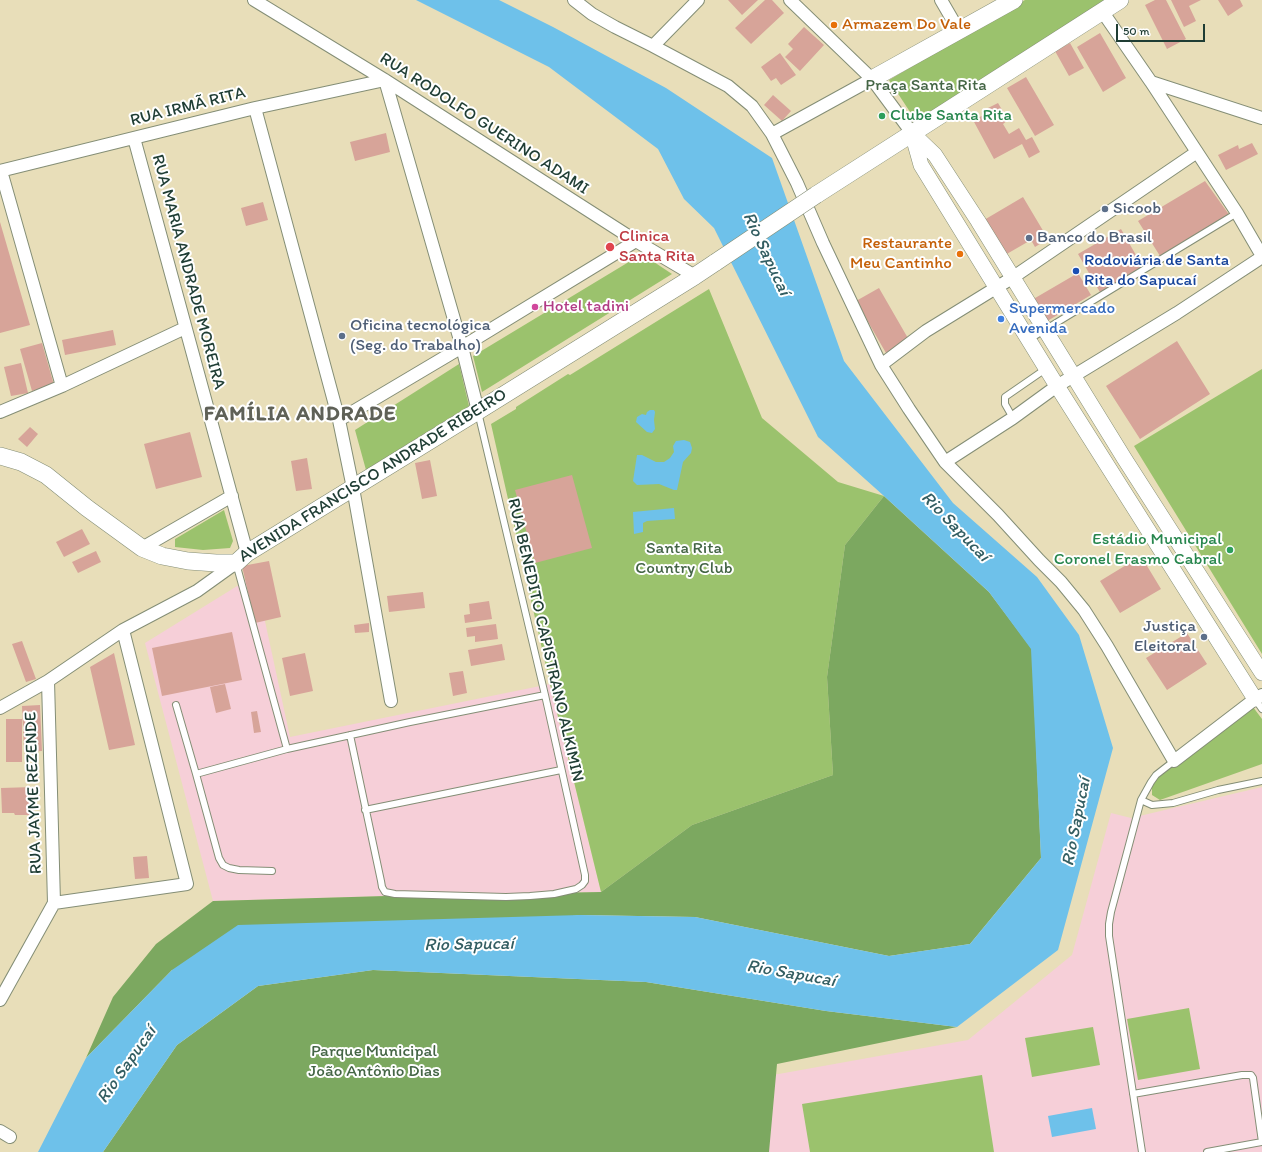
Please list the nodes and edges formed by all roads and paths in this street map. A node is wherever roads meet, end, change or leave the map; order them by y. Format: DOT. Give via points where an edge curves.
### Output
graph roads {
  1 [pos="254,0"];
  2 [pos="574,0"];
  3 [pos="698,0"];
  4 [pos="790,0"];
  5 [pos="941,0"];
  6 [pos="1014,0"];
  7 [pos="1120,0"];
  8 [pos="272,5"];
  9 [pos="1102,11"];
  10 [pos="959,31"];
  11 [pos="653,46"];
  12 [pos="872,79"];
  13 [pos="385,80"];
  14 [pos="1151,82"];
  15 [pos="255,108"];
  16 [pos="1262,118"];
  17 [pos="912,133"];
  18 [pos="772,134"];
  19 [pos="134,138"];
  20 [pos="1197,152"];
  21 [pos="1,171"];
  22 [pos="1237,213"];
  23 [pos="636,241"];
  24 [pos="1262,256"];
  25 [pos="695,276"];
  26 [pos="1012,278"];
  27 [pos="997,287"];
  28 [pos="185,328"];
  29 [pos="1045,329"];
  30 [pos="1028,340"];
  31 [pos="462,347"];
  32 [pos="881,365"];
  33 [pos="1047,368"];
  34 [pos="1073,376"];
  35 [pos="62,386"];
  36 [pos="1057,386"];
  37 [pos="478,411"];
  38 [pos="0,412"];
  39 [pos="1013,418"];
  40 [pos="339,420"];
  41 [pos="0,456"];
  42 [pos="1124,458"];
  43 [pos="945,462"];
  44 [pos="1109,468"];
  45 [pos="353,488"];
  46 [pos="232,496"];
  47 [pos="142,548"];
  48 [pos="242,558"];
  49 [pos="123,630"];
  50 [pos="1262,673"];
  51 [pos="48,681"];
  52 [pos="545,695"];
  53 [pos="391,701"];
  54 [pos="1260,701"];
  55 [pos="176,705"];
  56 [pos="0,707"];
  57 [pos="350,735"];
  58 [pos="287,749"];
  59 [pos="1174,761"];
  60 [pos="561,770"];
  61 [pos="196,774"];
  62 [pos="1262,781"];
  63 [pos="1141,800"];
  64 [pos="365,810"];
  65 [pos="272,871"];
  66 [pos="54,904"];
  67 [pos="0,1000"];
  68 [pos="1133,1094"];
  69 [pos="1262,1142"];
  70 [pos="1142,1152"];
  71 [pos="1207,1152"];
  1 -- 8 [label="street, RUA RODOLFO GUERINO ADAMI"];
  2 -- 11 [label="street" via="592,14"];
  3 -- 11 [label="street"];
  4 -- 12 [label="street"];
  5 -- 10 [label="street"];
  6 -- 10 [label="main road"];
  7 -- 9 [label="main road, AVENIDA FRANCISCO ANDRADE RIBEIRO"];
  8 -- 13 [label="street, RUA RODOLFO GUERINO ADAMI"];
  9 -- 14 [label="street"];
  9 -- 17 [label="main road, AVENIDA FRANCISCO ANDRADE RIBEIRO"];
  10 -- 12 [label="main road"];
  11 -- 18 [label="street" via="728,86 752,106"];
  12 -- 17 [label="street"];
  12 -- 18 [label="street"];
  13 -- 15 [label="street, RUA IRMÃ RITA"];
  13 -- 23 [label="street, RUA RODOLFO GUERINO ADAMI"];
  13 -- 31 [label="street"];
  14 -- 16 [label="street"];
  14 -- 20 [label="street"];
  15 -- 19 [label="street, RUA IRMÃ RITA"];
  15 -- 40 [label="street"];
  17 -- 25 [label="main road, AVENIDA FRANCISCO ANDRADE RIBEIRO, bridge"];
  17 -- 26 [label="street" via="935,155"];
  17 -- 27 [label="street" via="921,164"];
  18 -- 32 [label="street"];
  19 -- 21 [label="street, RUA IRMÃ RITA"];
  19 -- 28 [label="street, RUA MARIA ANDRADE MOREIRA"];
  20 -- 22 [label="street"];
  20 -- 26 [label="street"];
  21 -- 35 [label="street"];
  22 -- 24 [label="street"];
  22 -- 29 [label="lane"];
  23 -- 25 [label="street, RUA RODOLFO GUERINO ADAMI"];
  23 -- 31 [label="street"];
  24 -- 34 [label="street" via="1177,313"];
  25 -- 37 [label="main road, AVENIDA FRANCISCO ANDRADE RIBEIRO"];
  26 -- 27 [label="street"];
  26 -- 29 [label="street"];
  27 -- 30 [label="street"];
  27 -- 32 [label="street" via="926,331"];
  28 -- 35 [label="street"];
  28 -- 46 [label="street, RUA MARIA ANDRADE MOREIRA"];
  29 -- 30 [label="lane"];
  29 -- 34 [label="street"];
  30 -- 33 [label="street"];
  31 -- 37 [label="street"];
  31 -- 40 [label="street"];
  32 -- 43 [label="street"];
  33 -- 36 [label="street"];
  33 -- 39 [label="lane" via="1006,395 1004,401"];
  34 -- 36 [label="street"];
  34 -- 42 [label="street"];
  35 -- 38 [label="street"];
  36 -- 39 [label="street"];
  36 -- 44 [label="street"];
  37 -- 45 [label="main road, AVENIDA FRANCISCO ANDRADE RIBEIRO"];
  37 -- 52 [label="lane, RUA BENEDITO CAPISTRANO ALKIMIN"];
  39 -- 43 [label="street"];
  40 -- 45 [label="street"];
  41 -- 47 [label="main road, AVENIDA FRANCISCO ANDRADE RIBEIRO" via="21,462 46,475"];
  42 -- 44 [label="street"];
  42 -- 50 [label="street"];
  43 -- 59 [label="street" via="1061,582 1084,610"];
  44 -- 54 [label="street"];
  45 -- 48 [label="main road, AVENIDA FRANCISCO ANDRADE RIBEIRO"];
  45 -- 53 [label="street"];
  46 -- 47 [label="street"];
  46 -- 48 [label="street, RUA MARIA ANDRADE MOREIRA"];
  47 -- 48 [label="main road, AVENIDA FRANCISCO ANDRADE RIBEIRO" via="162,556 188,561 216,563"];
  48 -- 49 [label="street" via="197,591"];
  48 -- 58 [label="lane, RUA MARIA ANDRADE MOREIRA"];
  49 -- 51 [label="street"];
  49 -- 66 [label="street" via="187,884"];
  51 -- 56 [label="street"];
  51 -- 66 [label="street, RUA JAYME REZENDE"];
  52 -- 57 [label="lane"];
  52 -- 60 [label="lane, RUA BENEDITO CAPISTRANO ALKIMIN"];
  54 -- 59 [label="street"];
  55 -- 61 [label="lane"];
  57 -- 58 [label="lane"];
  57 -- 64 [label="lane"];
  58 -- 61 [label="lane"];
  59 -- 63 [label="lane" via="1156,775"];
  60 -- 64 [label="lane"];
  60 -- 64 [label="lane, RUA BENEDITO CAPISTRANO ALKIMIN" via="585,881 576,889 554,894 506,897 385,892"];
  61 -- 65 [label="lane" via="223,865 238,870"];
  62 -- 63 [label="lane" via="1173,803 1152,805"];
  63 -- 68 [label="lane" via="1109,924"];
  66 -- 67 [label="street"];
  68 -- 69 [label="lane" via="1251,1075"];
  68 -- 70 [label="lane"];
  69 -- 71 [label="lane"];
}
